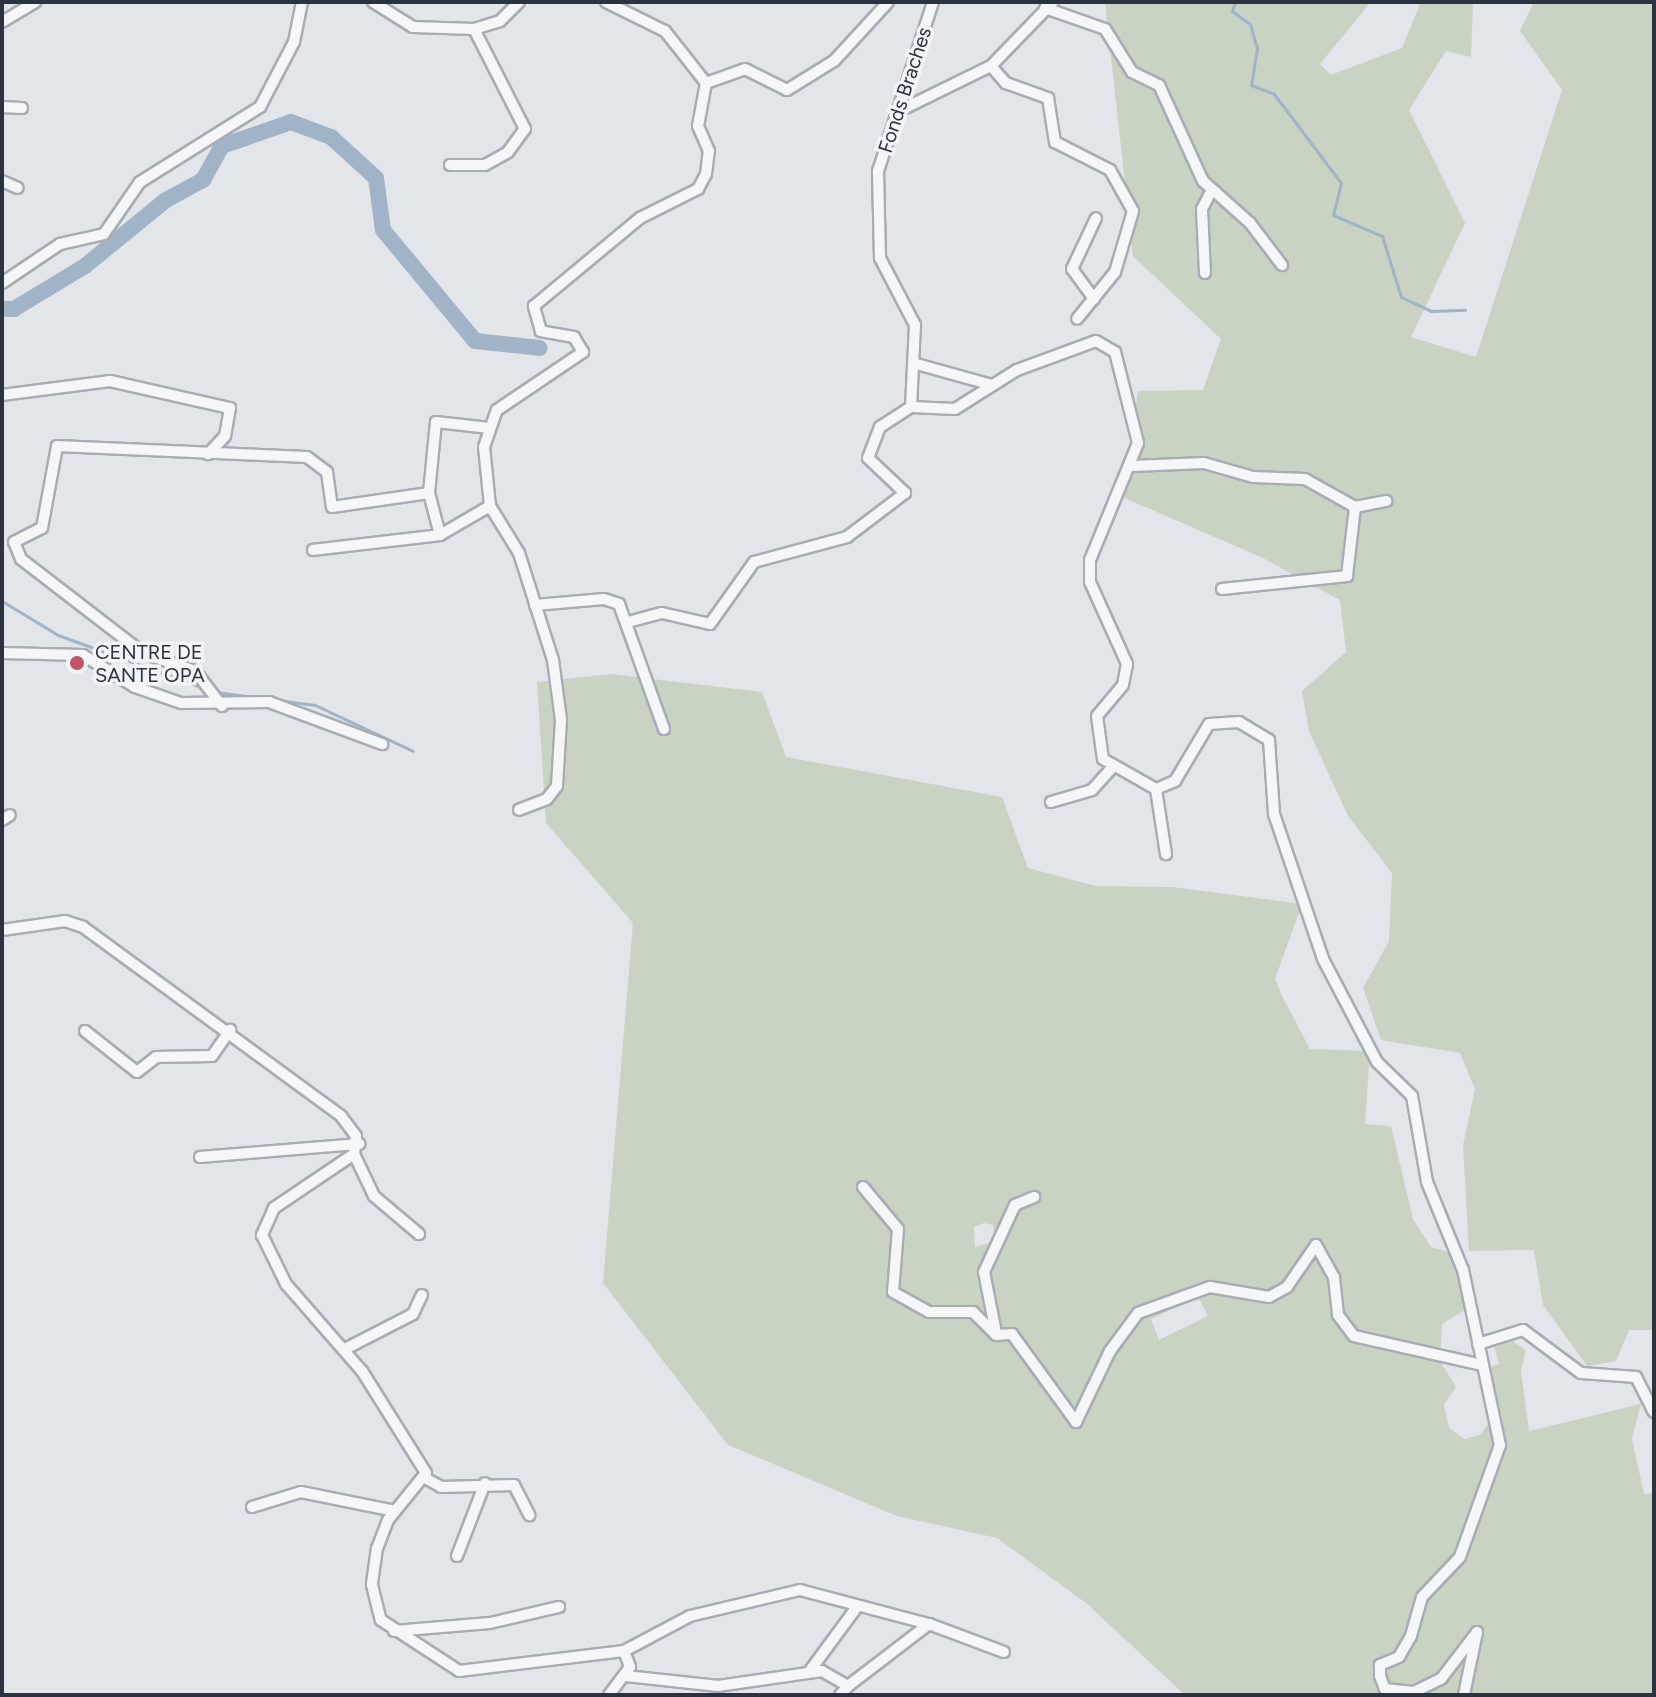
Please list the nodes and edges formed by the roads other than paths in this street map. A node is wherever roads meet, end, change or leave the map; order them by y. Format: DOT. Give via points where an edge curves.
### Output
graph roads {
  1 [pos="35,2"];
  2 [pos="302,2"];
  3 [pos="373,2"];
  4 [pos="519,2"];
  5 [pos="606,2"];
  6 [pos="888,2"];
  7 [pos="933,2"];
  8 [pos="1049,5"];
  9 [pos="8,7"];
  10 [pos="2,22"];
  11 [pos="474,29"];
  12 [pos="991,66"];
  13 [pos="706,83"];
  14 [pos="2,107"];
  15 [pos="22,108"];
  16 [pos="897,112"];
  17 [pos="450,165"];
  18 [pos="2,181"];
  19 [pos="18,188"];
  20 [pos="1211,191"];
  21 [pos="1096,218"];
  22 [pos="1282,265"];
  23 [pos="1205,273"];
  24 [pos="2,283"];
  25 [pos="1094,299"];
  26 [pos="1077,319"];
  27 [pos="913,363"];
  28 [pos="992,385"];
  29 [pos="2,395"];
  30 [pos="911,407"];
  31 [pos="490,428"];
  32 [pos="208,454"];
  33 [pos="1132,466"];
  34 [pos="429,493"];
  35 [pos="1386,501"];
  36 [pos="490,506"];
  37 [pos="1355,507"];
  38 [pos="440,535"];
  39 [pos="313,550"];
  40 [pos="1222,589"];
  41 [pos="535,605"];
  42 [pos="628,622"];
  43 [pos="2,653"];
  44 [pos="222,706"];
  45 [pos="664,729"];
  46 [pos="382,744"];
  47 [pos="1111,769"];
  48 [pos="1156,789"];
  49 [pos="1051,802"];
  50 [pos="519,810"];
  51 [pos="1166,854"];
  52 [pos="2,930"];
  53 [pos="230,1030"];
  54 [pos="85,1031"];
  55 [pos="357,1149"];
  56 [pos="200,1157"];
  57 [pos="863,1187"];
  58 [pos="1034,1197"];
  59 [pos="419,1234"];
  60 [pos="422,1295"];
  61 [pos="996,1335"];
  62 [pos="1478,1344"];
  63 [pos="345,1349"];
  64 [pos="1483,1365"];
  65 [pos="1654,1412"];
  66 [pos="425,1478"];
  67 [pos="485,1483"];
  68 [pos="252,1507"];
  69 [pos="395,1511"];
  70 [pos="529,1515"];
  71 [pos="457,1556"];
  72 [pos="559,1607"];
  73 [pos="857,1607"];
  74 [pos="929,1624"];
  75 [pos="394,1631"];
  76 [pos="624,1651"];
  77 [pos="1004,1652"];
  78 [pos="809,1672"];
  79 [pos="626,1676"];
  80 [pos="848,1686"];
  81 [pos="609,1695"];
  82 [pos="840,1695"];
  83 [pos="1464,1695"];
  1 -- 9 [label="street"];
  2 -- 24 [label="street" via="294,42 260,107 140,182 104,234 60,244"];
  3 -- 11 [label="street" via="413,27"];
  4 -- 11 [label="street" via="500,21"];
  5 -- 13 [label="street" via="665,31"];
  6 -- 13 [label="street" via="834,61 802,83 779,89 745,69"];
  7 -- 16 [label="street, Fonds Braches"];
  8 -- 12 [label="street"];
  8 -- 20 [label="street" via="1105,29 1132,72 1159,85"];
  9 -- 10 [label="street"];
  11 -- 17 [label="street" via="525,129 508,152 485,165"];
  12 -- 16 [label="street"];
  12 -- 25 [label="street" via="1006,83 1048,98 1055,142 1110,170 1122,184 1133,211 1126,245"];
  13 -- 31 [label="street" via="698,126 709,151 698,189 640,218 534,306 541,331 574,337 583,352 497,410"];
  14 -- 15 [label="street"];
  16 -- 27 [label="street, Fonds Braches" via="878,171 880,258 911,310"];
  18 -- 19 [label="street"];
  20 -- 22 [label="street" via="1250,223"];
  20 -- 23 [label="street" via="1202,209"];
  21 -- 25 [label="street" via="1072,269"];
  25 -- 26 [label="street"];
  27 -- 28 [label="street"];
  27 -- 30 [label="street, Fonds Braches"];
  28 -- 30 [label="street" via="955,409"];
  28 -- 33 [label="street" via="1096,341 1115,352 1138,443"];
  29 -- 32 [label="street" via="92,380 230,408 225,436"];
  30 -- 42 [label="street" via="880,427 868,458 905,493 870,520 847,537 754,562 710,624 662,613"];
  31 -- 34 [label="street" via="436,422"];
  31 -- 36 [label="street" via="484,447"];
  32 -- 34 [label="street" via="307,457 327,472 332,507"];
  32 -- 44 [label="street" via="57,446 42,528 14,542 21,559 61,595 143,653 195,671"];
  33 -- 37 [label="street" via="1204,463 1253,477 1305,479"];
  33 -- 47 [label="street" via="1090,560 1090,582 1127,664 1123,685 1097,716"];
  34 -- 38 [label="street"];
  35 -- 37 [label="street"];
  36 -- 38 [label="street"];
  36 -- 41 [label="street" via="519,553"];
  37 -- 40 [label="street" via="1347,576"];
  38 -- 39 [label="street"];
  41 -- 42 [label="street" via="604,599 619,604"];
  41 -- 50 [label="street" via="553,660 561,720 557,786 547,799"];
  42 -- 45 [label="street"];
  43 -- 44 [label="street" via="83,655 135,687 181,703"];
  44 -- 46 [label="street" via="269,702"];
  47 -- 48 [label="street"];
  47 -- 49 [label="street" via="1092,790"];
  48 -- 51 [label="street"];
  48 -- 62 [label="street" via="1175,781 1209,724 1239,722 1269,740 1271,798 1285,855 1341,997 1377,1062 1412,1096 1427,1182 1463,1270"];
  52 -- 53 [label="street" via="75,923"];
  53 -- 54 [label="street" via="212,1056 156,1057 137,1072"];
  53 -- 55 [label="street" via="341,1116"];
  55 -- 56 [label="street"];
  55 -- 59 [label="street" via="374,1196"];
  55 -- 63 [label="street" via="274,1208 262,1235 286,1284"];
  57 -- 61 [label="street" via="898,1229 893,1292 929,1312 973,1312"];
  58 -- 61 [label="street" via="1015,1205 984,1272"];
  60 -- 63 [label="street" via="413,1314"];
  61 -- 64 [label="street" via="1012,1334 1023,1345 1030,1367 1076,1422 1110,1351 1138,1313 1210,1287 1269,1297 1287,1287 1316,1245 1334,1277 1338,1315 1354,1336"];
  62 -- 64 [label="street"];
  62 -- 65 [label="street" via="1523,1330 1581,1373 1631,1374"];
  63 -- 66 [label="street"];
  64 -- 83 [label="street" via="1497,1417 1495,1472 1460,1557 1422,1597 1399,1657 1380,1665 1385,1689 1414,1692 1441,1679 1477,1632"];
  66 -- 67 [label="street" via="441,1487"];
  66 -- 69 [label="street"];
  67 -- 70 [label="street" via="521,1490"];
  67 -- 71 [label="street"];
  68 -- 69 [label="street" via="301,1492"];
  69 -- 75 [label="street" via="377,1548 372,1585 381,1620"];
  72 -- 75 [label="street" via="490,1623"];
  73 -- 74 [label="street"];
  73 -- 76 [label="street" via="792,1591 690,1616"];
  73 -- 78 [label="street"];
  74 -- 77 [label="street"];
  74 -- 80 [label="street"];
  75 -- 76 [label="street" via="459,1671 481,1674 515,1661"];
  76 -- 79 [label="street" via="630,1659"];
  78 -- 79 [label="street" via="718,1686"];
  78 -- 80 [label="street" via="830,1673"];
  79 -- 81 [label="street"];
  80 -- 82 [label="street"];
}
